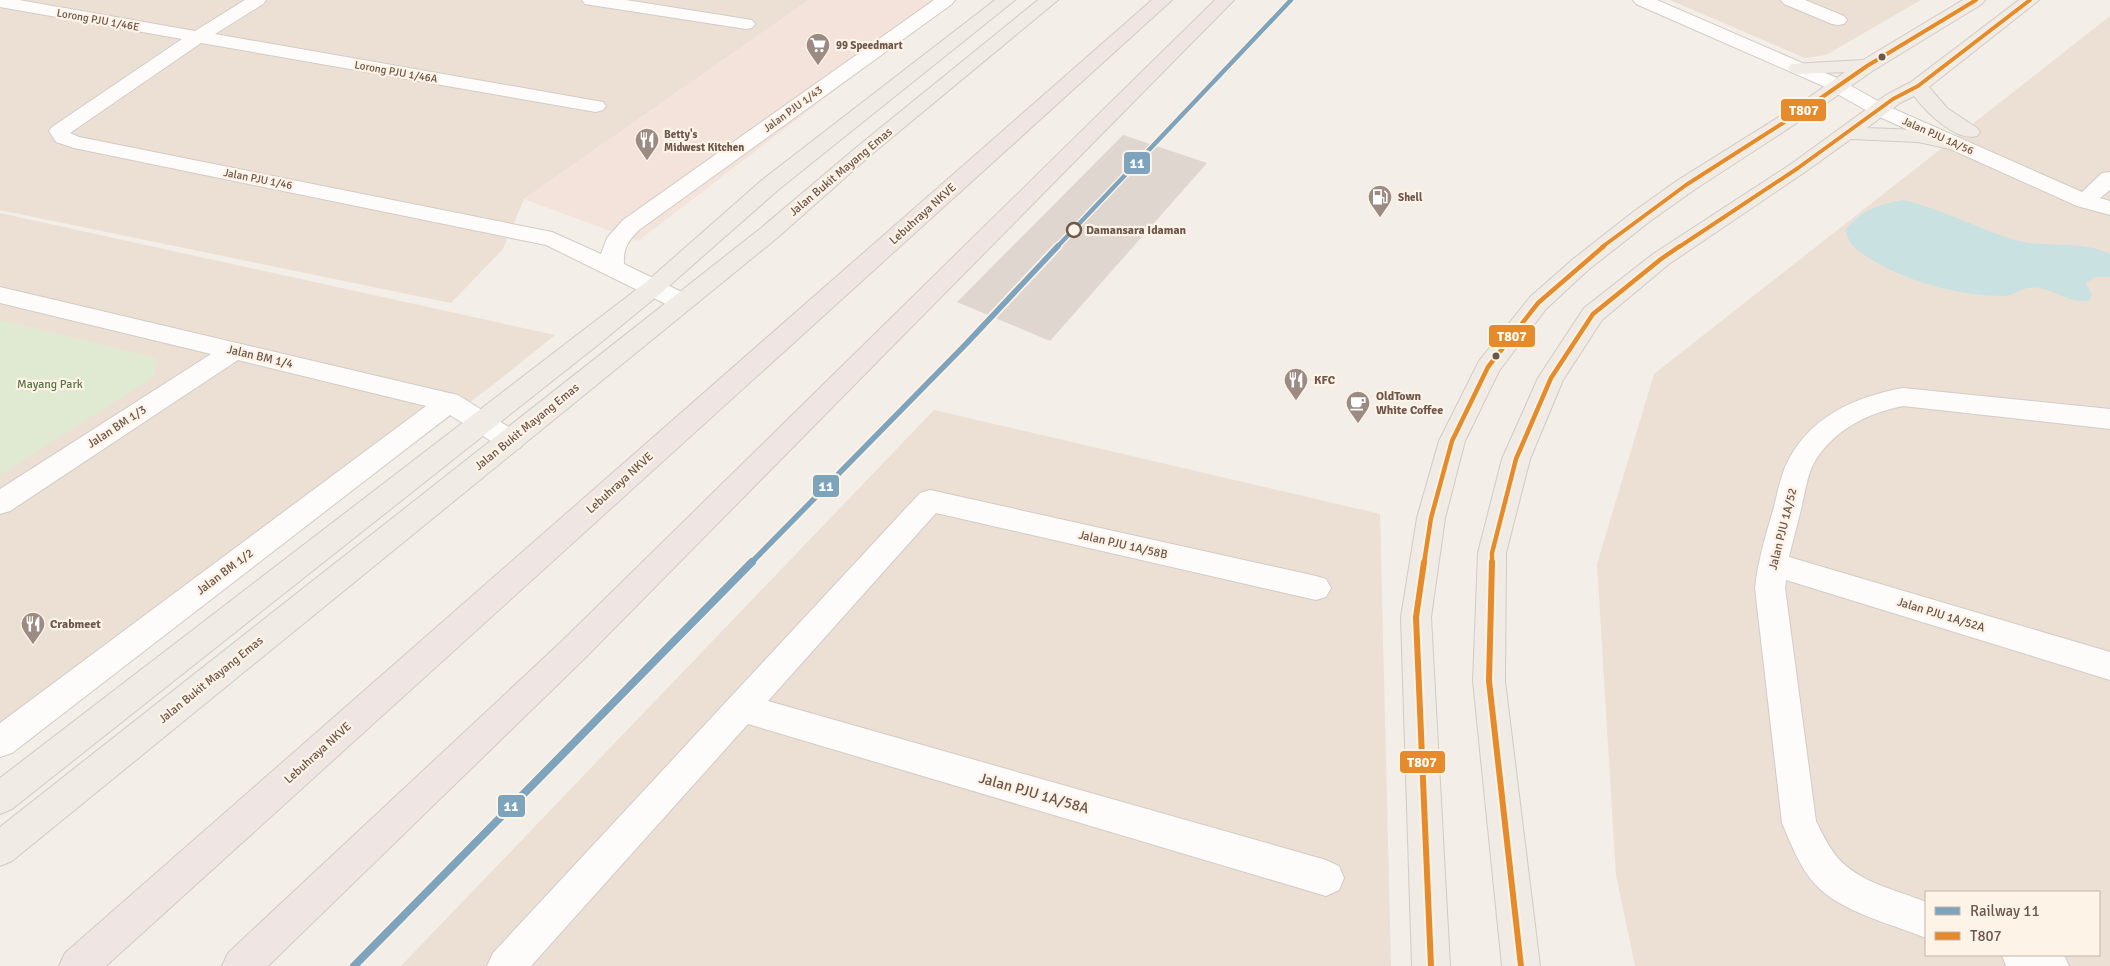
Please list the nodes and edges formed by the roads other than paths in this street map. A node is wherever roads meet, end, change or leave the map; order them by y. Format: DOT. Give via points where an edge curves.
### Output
graph roads {
  1 [pos="257,0"];
  2 [pos="591,0"];
  3 [pos="946,0"];
  4 [pos="1049,0"];
  5 [pos="1163,0"];
  6 [pos="1226,0"];
  7 [pos="1642,0"];
  8 [pos="1790,0"];
  9 [pos="1976,0"];
  10 [pos="2030,0"];
  11 [pos="0,2"];
  12 [pos="998,2"];
  13 [pos="1838,20"];
  14 [pos="746,24"];
  15 [pos="196,38"];
  16 [pos="1867,66"];
  17 [pos="1798,68"];
  18 [pos="1837,84"];
  19 [pos="1918,86"];
  20 [pos="1885,104"];
  21 [pos="596,106"];
  22 [pos="1805,109"];
  23 [pos="1845,133"];
  24 [pos="1962,138"];
  25 [pos="2101,191"];
  26 [pos="2110,208"];
  27 [pos="612,266"];
  28 [pos="653,288"];
  29 [pos="0,295"];
  30 [pos="682,302"];
  31 [pos="234,351"];
  32 [pos="449,402"];
  33 [pos="2110,419"];
  34 [pos="482,423"];
  35 [pos="511,441"];
  36 [pos="0,503"];
  37 [pos="1772,564"];
  38 [pos="1316,588"];
  39 [pos="2110,666"];
  40 [pos="743,708"];
  41 [pos="0,742"];
  42 [pos="0,798"];
  43 [pos="0,848"];
  44 [pos="1326,878"];
  45 [pos="1925,920"];
  46 [pos="2023,956"];
  47 [pos="78,966"];
  48 [pos="241,966"];
  49 [pos="506,966"];
  50 [pos="1431,966"];
  51 [pos="1521,966"];
  52 [pos="2050,966"];
  1 -- 15 [label="street, Jalan PJU 1/46"];
  2 -- 14 [label="street"];
  3 -- 27 [label="street, Jalan PJU 1/43" via="631,225 612,250"];
  4 -- 30 [label="main road, Jalan Bukit Mayang Emas"];
  5 -- 47 [label="highway, Lebuhraya NKVE"];
  6 -- 48 [label="highway" via="574,649"];
  7 -- 17 [label="street, Jalan PJU 1A/56"];
  8 -- 13 [label="street"];
  9 -- 16 [label="main road"];
  10 -- 19 [label="main road"];
  11 -- 15 [label="street, Lorong PJU 1/46E"];
  12 -- 28 [label="main road" via="770,185"];
  15 -- 21 [label="street, Lorong PJU 1/46A"];
  15 -- 27 [label="street, Jalan PJU 1/46" via="59,131 63,138 552,239"];
  16 -- 17 [label="main road"];
  16 -- 18 [label="main road"];
  17 -- 18 [label="street, Jalan PJU 1A/56"];
  17 -- 22 [label="main road" via="1810,92"];
  18 -- 20 [label="street, Jalan PJU 1A/56"];
  18 -- 22 [label="main road"];
  19 -- 20 [label="main road"];
  19 -- 24 [label="main road" via="1926,101"];
  20 -- 23 [label="main road"];
  20 -- 24 [label="street, Jalan PJU 1A/56"];
  22 -- 50 [label="main road" via="1649,211 1545,297 1488,367 1452,441 1431,518 1416,617"];
  23 -- 24 [label="main road"];
  23 -- 51 [label="main road" via="1661,259 1593,314 1552,378 1516,459 1492,553 1489,681"];
  24 -- 25 [label="street, Jalan PJU 1A/56"];
  25 -- 26 [label="street, Jalan PJU 1A/56"];
  27 -- 28 [label="street, Jalan PJU 1/46"];
  28 -- 30 [label="street, Jalan PJU 1/46"];
  28 -- 34 [label="main road"];
  29 -- 31 [label="street, Jalan BM 1/4"];
  30 -- 35 [label="main road, Jalan Bukit Mayang Emas"];
  31 -- 32 [label="street, Jalan BM 1/4"];
  31 -- 36 [label="street, Jalan BM 1/3"];
  32 -- 34 [label="street, Jalan BM 1/4"];
  32 -- 41 [label="street, Jalan BM 1/2"];
  33 -- 37 [label="street, Jalan PJU 1A/52" via="1903,396 1884,399 1850,412 1822,434 1800,464"];
  34 -- 35 [label="street, Jalan BM 1/4"];
  34 -- 42 [label="main road"];
  35 -- 43 [label="main road, Jalan Bukit Mayang Emas"];
  37 -- 39 [label="street, Jalan PJU 1A/52A"];
  37 -- 45 [label="street, Jalan PJU 1A/52" via="1770,588 1799,823 1830,875 1860,894"];
  38 -- 40 [label="street, Jalan PJU 1A/58B" via="930,501"];
  40 -- 44 [label="street, Jalan PJU 1A/58A"];
  40 -- 49 [label="street"];
  46 -- 52 [label="street"];
}
